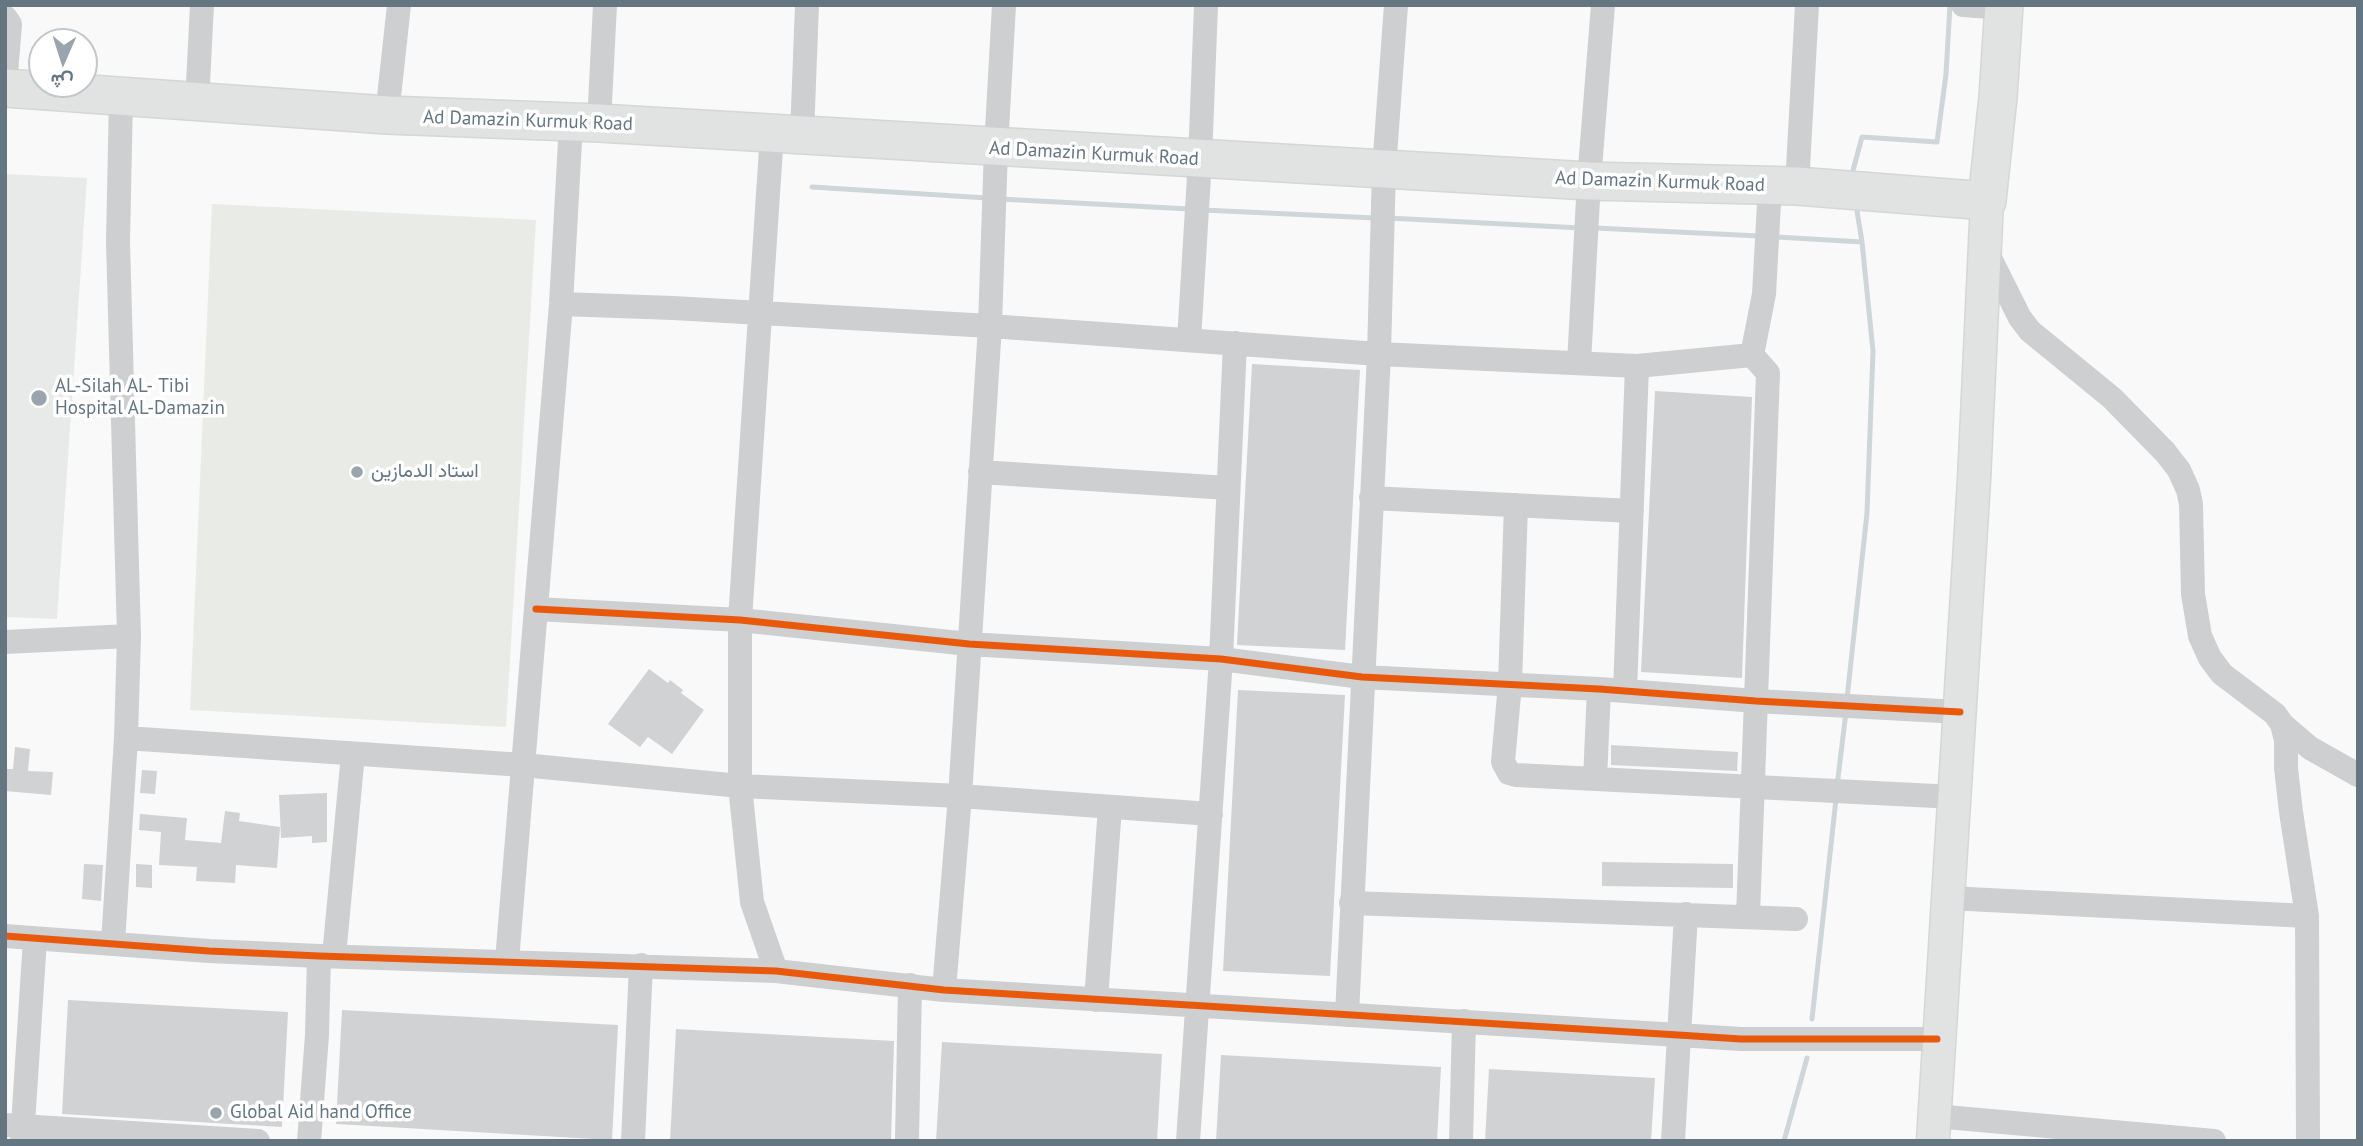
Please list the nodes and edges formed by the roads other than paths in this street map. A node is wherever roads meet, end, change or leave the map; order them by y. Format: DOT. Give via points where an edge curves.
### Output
graph roads {
  1 [pos="202,5"];
  2 [pos="399,5"];
  3 [pos="606,5"];
  4 [pos="807,5"];
  5 [pos="1004,5"];
  6 [pos="1206,5"];
  7 [pos="1396,5"];
  8 [pos="1603,5"];
  9 [pos="1807,5"];
  10 [pos="1963,5"];
  11 [pos="2004,6"];
  12 [pos="5,17"];
  13 [pos="5,87"];
  14 [pos="121,97"];
  15 [pos="197,103"];
  16 [pos="387,115"];
  17 [pos="585,123"];
  18 [pos="787,134"];
  19 [pos="996,148"];
  20 [pos="1200,160"];
  21 [pos="1384,169"];
  22 [pos="1589,181"];
  23 [pos="1783,186"];
  24 [pos="1987,201"];
  25 [pos="1985,248"];
  26 [pos="561,304"];
  27 [pos="761,314"];
  28 [pos="990,326"];
  29 [pos="1189,340"];
  30 [pos="1235,343"];
  31 [pos="1379,354"];
  32 [pos="1752,355"];
  33 [pos="1579,363"];
  34 [pos="1637,366"];
  35 [pos="980,472"];
  36 [pos="1228,488"];
  37 [pos="1371,498"];
  38 [pos="1516,505"];
  39 [pos="1632,511"];
  40 [pos="536,609"];
  41 [pos="740,620"];
  42 [pos="129,636"];
  43 [pos="5,642"];
  44 [pos="969,644"];
  45 [pos="1221,659"];
  46 [pos="1362,677"];
  47 [pos="1510,684"];
  48 [pos="1599,689"];
  49 [pos="1625,691"];
  50 [pos="1756,701"];
  51 [pos="1960,712"];
  52 [pos="2282,724"];
  53 [pos="126,738"];
  54 [pos="354,754"];
  55 [pos="523,765"];
  56 [pos="2358,775"];
  57 [pos="1595,779"];
  58 [pos="740,786"];
  59 [pos="1753,787"];
  60 [pos="960,796"];
  61 [pos="1955,797"];
  62 [pos="1111,807"];
  63 [pos="1211,814"];
  64 [pos="1948,898"];
  65 [pos="1351,903"];
  66 [pos="1686,914"];
  67 [pos="1748,916"];
  68 [pos="2307,916"];
  69 [pos="1796,919"];
  70 [pos="5,936"];
  71 [pos="35,939"];
  72 [pos="113,943"];
  73 [pos="327,956"];
  74 [pos="507,961"];
  75 [pos="641,965"];
  76 [pos="776,971"];
  77 [pos="910,985"];
  78 [pos="944,990"];
  79 [pos="1096,1000"];
  80 [pos="1198,1007"];
  81 [pos="1347,1015"];
  82 [pos="1464,1021"];
  83 [pos="1678,1035"];
  84 [pos="1937,1039"];
  85 [pos="1934,1128"];
  86 [pos="17,1130"];
  87 [pos="258,1141"];
  88 [pos="309,1141"];
  89 [pos="634,1141"];
  90 [pos="907,1141"];
  91 [pos="1188,1141"];
  92 [pos="1461,1141"];
  93 [pos="1673,1141"];
  94 [pos="2214,1141"];
  95 [pos="2308,1141"];
  1 -- 15 [label="street"];
  2 -- 16 [label="street"];
  3 -- 17 [label="street"];
  4 -- 18 [label="street"];
  5 -- 19 [label="street"];
  6 -- 20 [label="street"];
  7 -- 21 [label="street"];
  8 -- 22 [label="street"];
  9 -- 23 [label="street"];
  10 -- 11 [label="street"];
  11 -- 24 [label="highway"];
  12 -- 13 [label="street" via="10,24"];
  13 -- 14 [label="highway, Ad Damazin Kurmuk Road"];
  14 -- 15 [label="highway, Ad Damazin Kurmuk Road"];
  14 -- 42 [label="street" via="118,243"];
  15 -- 16 [label="highway, Ad Damazin Kurmuk Road"];
  16 -- 17 [label="highway, Ad Damazin Kurmuk Road"];
  17 -- 18 [label="highway, Ad Damazin Kurmuk Road"];
  17 -- 26 [label="street"];
  18 -- 19 [label="highway, Ad Damazin Kurmuk Road"];
  18 -- 27 [label="street"];
  19 -- 20 [label="highway, Ad Damazin Kurmuk Road"];
  19 -- 28 [label="street"];
  20 -- 21 [label="highway, Ad Damazin Kurmuk Road"];
  20 -- 29 [label="street"];
  21 -- 22 [label="highway, Ad Damazin Kurmuk Road"];
  21 -- 31 [label="street"];
  22 -- 23 [label="highway, Ad Damazin Kurmuk Road"];
  22 -- 33 [label="street"];
  23 -- 24 [label="highway, Ad Damazin Kurmuk Road"];
  23 -- 32 [label="street"];
  24 -- 25 [label="main road"];
  25 -- 51 [label="main road"];
  25 -- 52 [label="street" via="2030,331 2112,398 2179,470 2191,504 2193,594 2200,636 2222,674 2275,713"];
  26 -- 27 [label="street"];
  26 -- 40 [label="street"];
  27 -- 28 [label="street"];
  27 -- 41 [label="street"];
  28 -- 29 [label="street"];
  28 -- 35 [label="street"];
  29 -- 30 [label="street"];
  30 -- 31 [label="street"];
  30 -- 36 [label="street"];
  31 -- 33 [label="street"];
  31 -- 37 [label="street"];
  32 -- 34 [label="street"];
  32 -- 50 [label="street" via="1768,373"];
  33 -- 34 [label="street"];
  34 -- 39 [label="street"];
  35 -- 36 [label="street"];
  35 -- 44 [label="street"];
  36 -- 45 [label="street"];
  37 -- 38 [label="street"];
  37 -- 46 [label="street"];
  38 -- 39 [label="street"];
  38 -- 47 [label="street"];
  39 -- 49 [label="street"];
  40 -- 41 [label="street"];
  40 -- 55 [label="street"];
  41 -- 44 [label="street"];
  41 -- 58 [label="street"];
  42 -- 43 [label="street"];
  42 -- 53 [label="street"];
  44 -- 45 [label="street"];
  44 -- 60 [label="street"];
  45 -- 46 [label="street"];
  45 -- 63 [label="street"];
  46 -- 47 [label="street"];
  46 -- 65 [label="street"];
  47 -- 48 [label="street"];
  47 -- 57 [label="street" via="1503,762 1509,773"];
  48 -- 49 [label="street"];
  48 -- 57 [label="street"];
  49 -- 50 [label="street"];
  50 -- 51 [label="street"];
  50 -- 59 [label="street"];
  51 -- 61 [label="main road"];
  52 -- 56 [label="street" via="2310,748"];
  52 -- 68 [label="street"];
  53 -- 54 [label="street"];
  53 -- 72 [label="street"];
  54 -- 55 [label="street"];
  54 -- 73 [label="street"];
  55 -- 58 [label="street"];
  55 -- 74 [label="street"];
  57 -- 59 [label="street"];
  58 -- 60 [label="street"];
  58 -- 76 [label="street" via="752,902"];
  59 -- 61 [label="street"];
  59 -- 67 [label="street"];
  60 -- 62 [label="street"];
  60 -- 78 [label="street"];
  61 -- 64 [label="main road"];
  62 -- 63 [label="street"];
  62 -- 79 [label="street"];
  63 -- 80 [label="street"];
  64 -- 68 [label="street"];
  64 -- 84 [label="main road"];
  65 -- 66 [label="street"];
  65 -- 81 [label="street"];
  66 -- 67 [label="street"];
  66 -- 83 [label="street"];
  67 -- 69 [label="street"];
  68 -- 95 [label="street"];
  70 -- 71 [label="street"];
  71 -- 72 [label="street"];
  71 -- 86 [label="street"];
  72 -- 73 [label="street"];
  73 -- 74 [label="street"];
  73 -- 88 [label="street"];
  74 -- 75 [label="street"];
  75 -- 76 [label="street"];
  75 -- 89 [label="street"];
  76 -- 77 [label="street"];
  77 -- 78 [label="street"];
  77 -- 90 [label="street"];
  78 -- 79 [label="street"];
  79 -- 80 [label="street"];
  80 -- 81 [label="street"];
  80 -- 91 [label="street"];
  81 -- 82 [label="street"];
  82 -- 83 [label="street"];
  82 -- 92 [label="street"];
  83 -- 84 [label="street"];
  83 -- 93 [label="street"];
  84 -- 85 [label="main road"];
  85 -- 94 [label="street"];
  86 -- 87 [label="street"];
}
